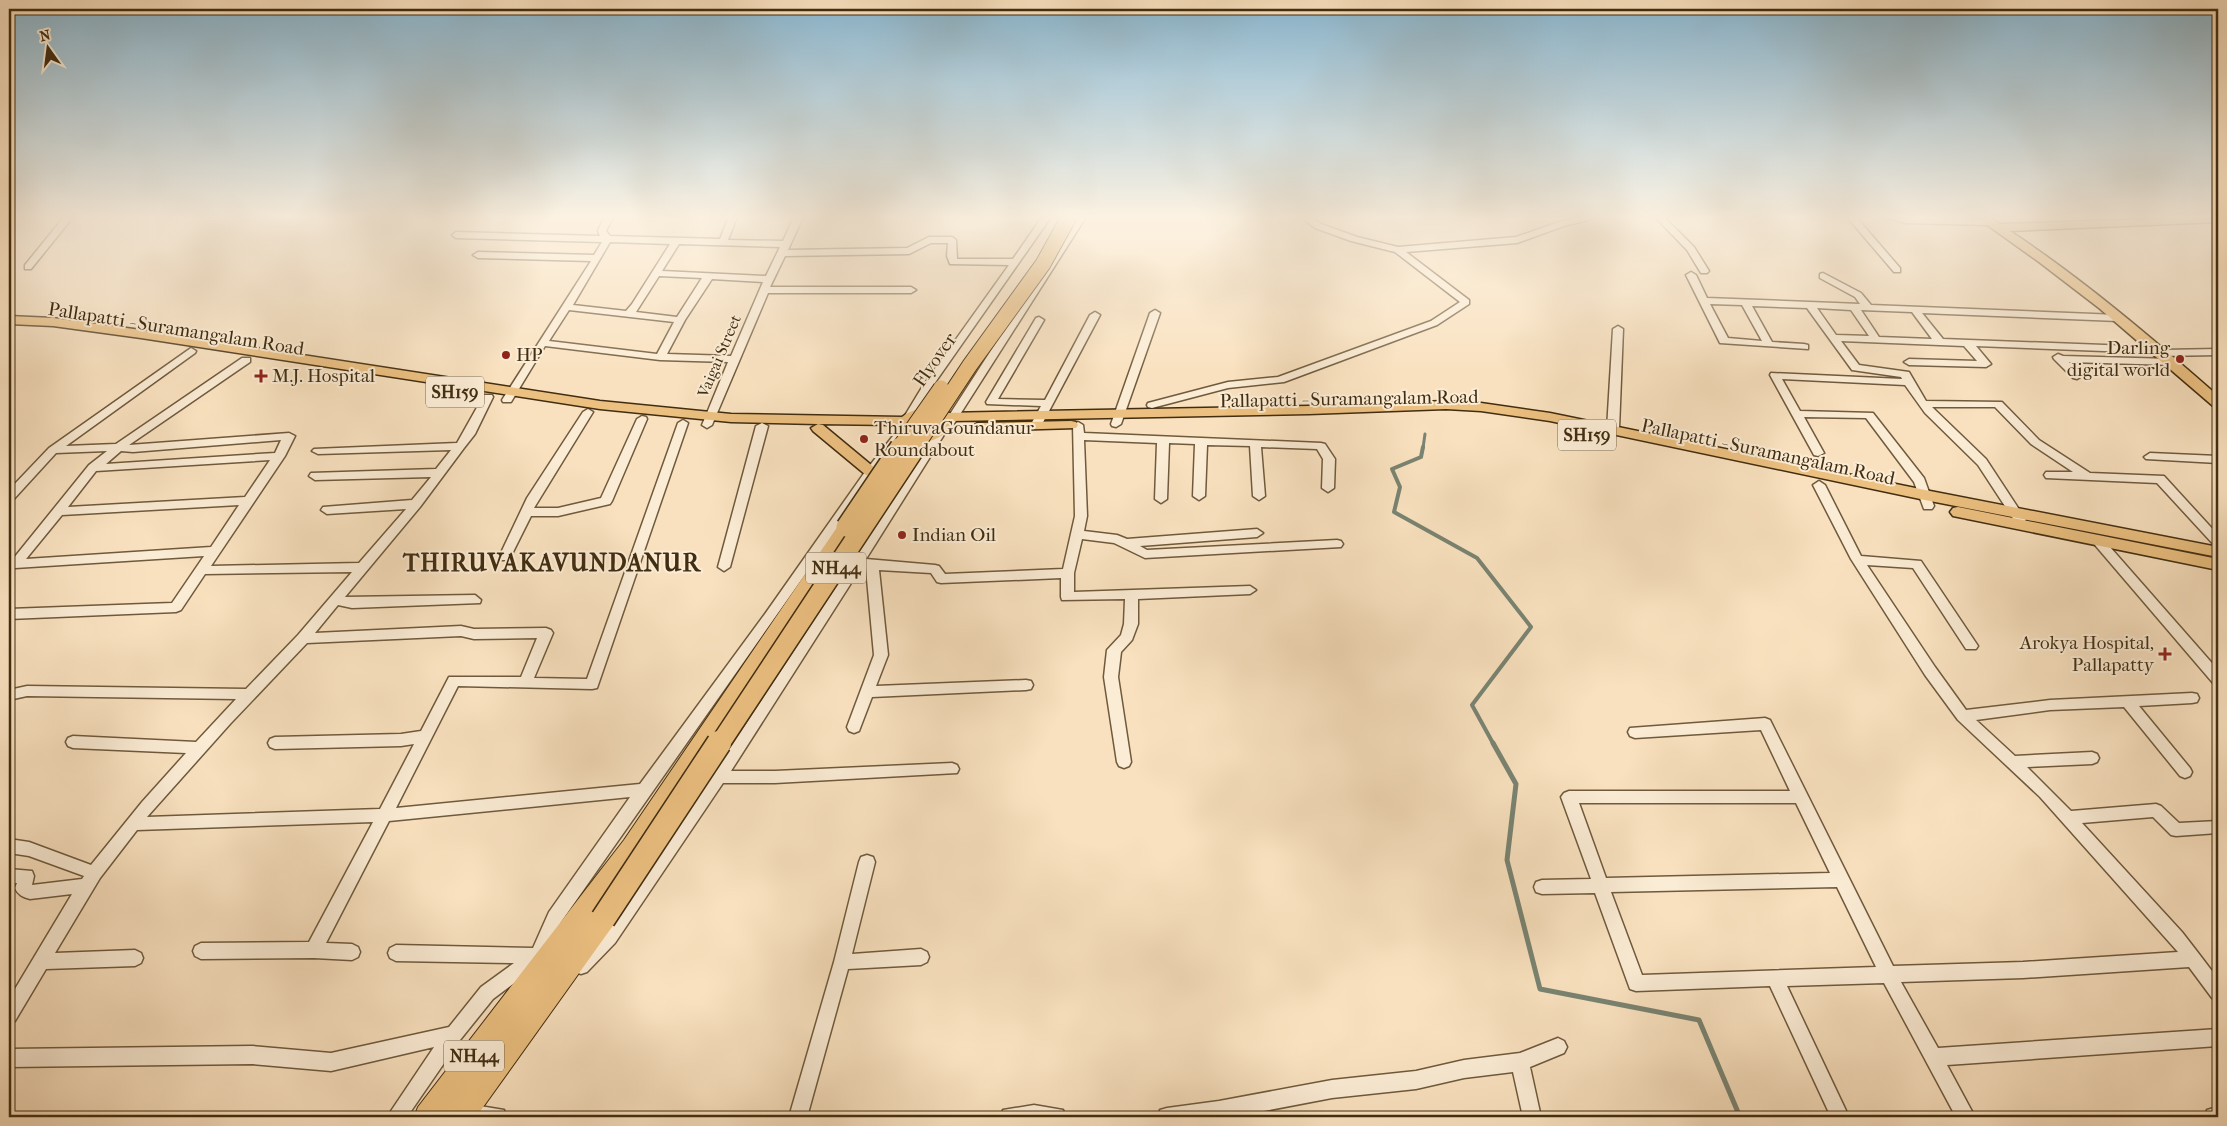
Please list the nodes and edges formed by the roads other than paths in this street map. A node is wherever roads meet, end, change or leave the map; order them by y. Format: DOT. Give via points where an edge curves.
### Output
graph roads {
  1 [pos="591,270"];
  2 [pos="657,270"];
  3 [pos="774,270"];
  4 [pos="1010,270"];
  5 [pos="1023,270"];
  6 [pos="1039,270"];
  7 [pos="1047,270"];
  8 [pos="1421,270"];
  9 [pos="2053,270"];
  10 [pos="655,273"];
  11 [pos="1692,275"];
  12 [pos="1823,276"];
  13 [pos="708,277"];
  14 [pos="769,279"];
  15 [pos="764,290"];
  16 [pos="910,290"];
  17 [pos="1706,301"];
  18 [pos="1746,303"];
  19 [pos="1810,305"];
  20 [pos="568,307"];
  21 [pos="1854,307"];
  22 [pos="1868,308"];
  23 [pos="1915,310"];
  24 [pos="629,313"];
  25 [pos="1155,313"];
  26 [pos="1095,315"];
  27 [pos="2118,318"];
  28 [pos="9,320"];
  29 [pos="680,320"];
  30 [pos="1039,320"];
  31 [pos="9,326"];
  32 [pos="1618,329"];
  33 [pos="1833,338"];
  34 [pos="1877,340"];
  35 [pos="542,343"];
  36 [pos="1768,343"];
  37 [pos="1941,343"];
  38 [pos="1968,344"];
  39 [pos="1804,346"];
  40 [pos="2047,347"];
  41 [pos="216,350"];
  42 [pos="191,351"];
  43 [pos="2159,352"];
  44 [pos="2218,352"];
  45 [pos="660,356"];
  46 [pos="734,359"];
  47 [pos="2060,359"];
  48 [pos="246,360"];
  49 [pos="1909,362"];
  50 [pos="2172,362"];
  51 [pos="2077,376"];
  52 [pos="1908,382"];
  53 [pos="509,395"];
  54 [pos="488,397"];
  55 [pos="2218,403"];
  56 [pos="1923,404"];
  57 [pos="1152,405"];
  58 [pos="588,412"];
  59 [pos="1798,414"];
  60 [pos="1042,415"];
  61 [pos="642,419"];
  62 [pos="1118,419"];
  63 [pos="708,421"];
  64 [pos="683,423"];
  65 [pos="905,423"];
  66 [pos="946,423"];
  67 [pos="762,426"];
  68 [pos="818,428"];
  69 [pos="1079,430"];
  70 [pos="1612,430"];
  71 [pos="1163,440"];
  72 [pos="1201,442"];
  73 [pos="1255,444"];
  74 [pos="460,446"];
  75 [pos="119,447"];
  76 [pos="53,450"];
  77 [pos="318,451"];
  78 [pos="1818,452"];
  79 [pos="279,456"];
  80 [pos="2150,458"];
  81 [pos="2218,460"];
  82 [pos="93,468"];
  83 [pos="871,472"];
  84 [pos="439,473"];
  85 [pos="2050,475"];
  86 [pos="315,476"];
  87 [pos="2087,476"];
  88 [pos="1819,485"];
  89 [pos="1328,488"];
  90 [pos="9,496"];
  91 [pos="1200,496"];
  92 [pos="1259,496"];
  93 [pos="1161,500"];
  94 [pos="248,501"];
  95 [pos="1927,501"];
  96 [pos="416,504"];
  97 [pos="327,510"];
  98 [pos="58,511"];
  99 [pos="527,512"];
  100 [pos="2014,512"];
  101 [pos="2024,526"];
  102 [pos="1257,532"];
  103 [pos="1077,534"];
  104 [pos="2099,542"];
  105 [pos="2218,542"];
  106 [pos="1127,543"];
  107 [pos="1337,544"];
  108 [pos="214,551"];
  109 [pos="2218,552"];
  110 [pos="505,557"];
  111 [pos="1858,560"];
  112 [pos="865,563"];
  113 [pos="2218,565"];
  114 [pos="364,567"];
  115 [pos="724,567"];
  116 [pos="201,570"];
  117 [pos="1068,573"];
  118 [pos="1250,590"];
  119 [pos="1132,595"];
  120 [pos="335,600"];
  121 [pos="474,600"];
  122 [pos="9,614"];
  123 [pos="304,638"];
  124 [pos="1971,646"];
  125 [pos="2218,679"];
  126 [pos="525,683"];
  127 [pos="1026,684"];
  128 [pos="867,692"];
  129 [pos="250,694"];
  130 [pos="9,695"];
  131 [pos="2192,698"];
  132 [pos="2127,701"];
  133 [pos="1962,716"];
  134 [pos="854,727"];
  135 [pos="1635,732"];
  136 [pos="426,736"];
  137 [pos="73,742"];
  138 [pos="275,743"];
  139 [pos="199,748"];
  140 [pos="2092,758"];
  141 [pos="1124,762"];
  142 [pos="2011,762"];
  143 [pos="952,769"];
  144 [pos="2184,772"];
  145 [pos="719,777"];
  146 [pos="644,790"];
  147 [pos="1802,797"];
  148 [pos="384,815"];
  149 [pos="2067,818"];
  150 [pos="132,824"];
  151 [pos="2218,828"];
  152 [pos="9,846"];
  153 [pos="867,862"];
  154 [pos="9,876"];
  155 [pos="90,879"];
  156 [pos="1842,880"];
  157 [pos="1601,886"];
  158 [pos="1542,887"];
  159 [pos="593,915"];
  160 [pos="314,950"];
  161 [pos="201,951"];
  162 [pos="352,952"];
  163 [pos="396,953"];
  164 [pos="537,956"];
  165 [pos="921,957"];
  166 [pos="135,958"];
  167 [pos="2193,959"];
  168 [pos="41,961"];
  169 [pos="842,962"];
  170 [pos="1888,974"];
  171 [pos="1775,978"];
  172 [pos="2218,992"];
  173 [pos="528,1003"];
  174 [pos="9,1015"];
  175 [pos="454,1034"];
  176 [pos="2218,1038"];
  177 [pos="1558,1047"];
  178 [pos="1933,1057"];
  179 [pos="9,1058"];
  180 [pos="1520,1062"];
  181 [pos="1255,1110"];
  182 [pos="461,1115"];
  183 [pos="1191,1116"];
  184 [pos="396,1117"];
  185 [pos="428,1117"];
  186 [pos="498,1117"];
  187 [pos="798,1117"];
  188 [pos="1010,1117"];
  189 [pos="1056,1117"];
  190 [pos="1167,1117"];
  191 [pos="1532,1117"];
  192 [pos="1840,1117"];
  193 [pos="1966,1117"];
  194 [pos="2214,1117"];
  195 [pos="2218,1117"];
  1 -- 20 [label="street"];
  2 -- 10 [label="street"];
  3 -- 14 [label="street, Vaigai Street"];
  4 -- 65 [label="street"];
  5 -- 159 [label="highway, Flyover / NH44, bridge" via="880,475 632,847"];
  6 -- 159 [label="highway, NH44, bridge"];
  7 -- 66 [label="street"];
  8 -- 57 [label="street" via="1466,302 1434,323 1280,380 1228,385"];
  9 -- 27 [label="main road"];
  10 -- 13 [label="street"];
  10 -- 24 [label="street"];
  11 -- 17 [label="street"];
  12 -- 22 [label="street" via="1858,295"];
  13 -- 14 [label="street"];
  13 -- 29 [label="street"];
  14 -- 15 [label="street, Vaigai Street"];
  15 -- 16 [label="street"];
  15 -- 46 [label="street, Vaigai Street"];
  17 -- 18 [label="street"];
  17 -- 36 [label="street" via="1724,341"];
  18 -- 19 [label="street"];
  18 -- 36 [label="street"];
  19 -- 21 [label="street"];
  19 -- 33 [label="street"];
  20 -- 24 [label="street"];
  20 -- 35 [label="street"];
  21 -- 22 [label="street"];
  21 -- 34 [label="street"];
  22 -- 23 [label="street"];
  23 -- 27 [label="street"];
  23 -- 37 [label="street"];
  24 -- 29 [label="street"];
  25 -- 62 [label="street"];
  26 -- 60 [label="street"];
  27 -- 43 [label="main road"];
  28 -- 41 [label="main road" via="52,322"];
  29 -- 45 [label="street"];
  30 -- 60 [label="street" via="991,402"];
  31 -- 42 [label="main road, Pallapatti - Suramangalam Road / SH159"];
  32 -- 70 [label="street"];
  33 -- 34 [label="street"];
  33 -- 52 [label="street" via="1856,368 1905,374"];
  34 -- 37 [label="street"];
  35 -- 45 [label="street"];
  35 -- 53 [label="street"];
  36 -- 39 [label="street"];
  37 -- 38 [label="street"];
  38 -- 40 [label="street"];
  38 -- 49 [label="street" via="1986,364"];
  40 -- 43 [label="street"];
  40 -- 47 [label="street"];
  41 -- 42 [label="main road, Pallapatti - Suramangalam Road / SH159"];
  41 -- 48 [label="main road, Pallapatti - Suramangalam Road / SH159"];
  41 -- 53 [label="main road"];
  42 -- 76 [label="street"];
  43 -- 44 [label="street"];
  43 -- 50 [label="main road"];
  45 -- 46 [label="street"];
  46 -- 63 [label="street, Vaigai Street"];
  47 -- 50 [label="street"];
  47 -- 51 [label="street"];
  48 -- 54 [label="main road, Pallapatti - Suramangalam Road / SH159"];
  48 -- 75 [label="street"];
  50 -- 55 [label="main road"];
  52 -- 56 [label="street"];
  52 -- 59 [label="street" via="1775,375"];
  53 -- 54 [label="main road, Pallapatti - Suramangalam Road / SH159"];
  53 -- 58 [label="main road, Pallapatti - Suramangalam Road / SH159"];
  53 -- 63 [label="main road"];
  54 -- 74 [label="street"];
  56 -- 87 [label="street" via="1998,404 2035,442"];
  56 -- 100 [label="street" via="1982,462"];
  58 -- 61 [label="main road, Pallapatti - Suramangalam Road / SH159"];
  58 -- 99 [label="street"];
  59 -- 78 [label="street"];
  59 -- 95 [label="street" via="1869,415 1920,481"];
  60 -- 62 [label="main road"];
  60 -- 66 [label="main road, Pallapatti - Suramangalam Road / SH159"];
  60 -- 69 [label="main road, Pallapatti - Suramangalam Road / SH159"];
  61 -- 64 [label="main road, Pallapatti - Suramangalam Road / SH159"];
  61 -- 99 [label="street" via="606,501 558,512"];
  62 -- 69 [label="main road, Pallapatti - Suramangalam Road / SH159"];
  62 -- 70 [label="main road" via="1446,405 1491,408"];
  62 -- 88 [label="main road, Pallapatti - Suramangalam Road / SH159" via="1401,414 1505,418"];
  63 -- 64 [label="main road, Pallapatti - Suramangalam Road / SH159"];
  63 -- 65 [label="main road"];
  63 -- 67 [label="main road, Pallapatti - Suramangalam Road / SH159"];
  64 -- 126 [label="street" via="592,684"];
  65 -- 66 [label="main road, SH159" via="927,412"];
  65 -- 66 [label="main road, SH159" via="909,435 920,438 932,436"];
  65 -- 68 [label="main road, Pallapatti - Suramangalam Road / SH159"];
  65 -- 83 [label="street"];
  66 -- 112 [label="street" via="922,457"];
  67 -- 68 [label="main road, Pallapatti - Suramangalam Road / SH159"];
  67 -- 115 [label="street"];
  68 -- 83 [label="main road"];
  69 -- 71 [label="street"];
  69 -- 103 [label="street" via="1081,516"];
  70 -- 95 [label="main road"];
  71 -- 72 [label="street"];
  71 -- 93 [label="street"];
  72 -- 73 [label="street"];
  72 -- 91 [label="street"];
  73 -- 89 [label="street" via="1321,446 1329,460"];
  73 -- 92 [label="street"];
  74 -- 77 [label="street"];
  74 -- 84 [label="street"];
  75 -- 76 [label="street"];
  75 -- 79 [label="street" via="133,449 289,436"];
  75 -- 82 [label="street"];
  76 -- 90 [label="street"];
  79 -- 82 [label="street"];
  79 -- 94 [label="street"];
  80 -- 81 [label="street"];
  82 -- 98 [label="street"];
  83 -- 146 [label="street"];
  84 -- 86 [label="street"];
  84 -- 96 [label="street"];
  85 -- 87 [label="street"];
  87 -- 105 [label="street" via="2160,479"];
  88 -- 95 [label="main road, Pallapatti - Suramangalam Road / SH159"];
  88 -- 111 [label="street"];
  94 -- 98 [label="street"];
  94 -- 108 [label="street"];
  95 -- 100 [label="main road"];
  95 -- 101 [label="main road, Pallapatti - Suramangalam Road / SH159"];
  96 -- 97 [label="street"];
  96 -- 114 [label="street"];
  98 -- 108 [label="street" via="15,564"];
  99 -- 110 [label="street"];
  100 -- 101 [label="street"];
  100 -- 109 [label="main road"];
  101 -- 104 [label="main road, Pallapatti - Suramangalam Road / SH159"];
  102 -- 106 [label="street"];
  103 -- 106 [label="street"];
  103 -- 117 [label="street"];
  104 -- 113 [label="main road, Pallapatti - Suramangalam Road / SH159"];
  104 -- 125 [label="street"];
  106 -- 107 [label="street" via="1145,554"];
  108 -- 116 [label="street"];
  111 -- 124 [label="street" via="1918,564"];
  111 -- 133 [label="street"];
  112 -- 117 [label="street" via="935,569 941,579"];
  112 -- 128 [label="street" via="881,656"];
  112 -- 145 [label="street"];
  114 -- 116 [label="street"];
  114 -- 120 [label="street"];
  116 -- 122 [label="street" via="176,607"];
  117 -- 119 [label="street" via="1067,597"];
  118 -- 119 [label="street"];
  119 -- 141 [label="street" via="1131,624 1127,637 1114,650 1111,677"];
  120 -- 121 [label="street" via="352,603"];
  120 -- 123 [label="street"];
  123 -- 126 [label="street" via="460,631 474,634 546,633"];
  123 -- 129 [label="street"];
  126 -- 136 [label="street" via="454,681"];
  127 -- 128 [label="street"];
  128 -- 134 [label="street"];
  129 -- 130 [label="street" via="27,692"];
  129 -- 139 [label="street"];
  131 -- 132 [label="street"];
  132 -- 133 [label="street" via="2050,705"];
  132 -- 144 [label="street"];
  133 -- 142 [label="street"];
  135 -- 147 [label="street" via="1765,724"];
  136 -- 138 [label="street" via="400,740"];
  136 -- 148 [label="street"];
  137 -- 139 [label="street"];
  139 -- 150 [label="street"];
  140 -- 142 [label="street"];
  142 -- 149 [label="street"];
  143 -- 145 [label="street"];
  145 -- 173 [label="street" via="609,938"];
  146 -- 148 [label="street"];
  146 -- 164 [label="street" via="555,916"];
  147 -- 156 [label="street"];
  147 -- 157 [label="street" via="1568,797"];
  148 -- 150 [label="street"];
  148 -- 160 [label="street"];
  149 -- 151 [label="street" via="2156,810 2176,830"];
  149 -- 167 [label="street"];
  150 -- 155 [label="street"];
  152 -- 155 [label="street" via="29,849"];
  153 -- 169 [label="street"];
  154 -- 155 [label="street" via="26,876 23,888 30,892"];
  155 -- 168 [label="street"];
  156 -- 157 [label="street"];
  156 -- 170 [label="street"];
  157 -- 158 [label="street"];
  157 -- 171 [label="street" via="1636,983"];
  159 -- 173 [label="highway, NH44"];
  160 -- 161 [label="street"];
  160 -- 162 [label="street"];
  163 -- 164 [label="street"];
  164 -- 173 [label="street"];
  164 -- 175 [label="street" via="487,993"];
  165 -- 169 [label="street"];
  166 -- 168 [label="street"];
  167 -- 170 [label="street" via="2023,970"];
  167 -- 172 [label="street"];
  168 -- 174 [label="street"];
  169 -- 187 [label="street"];
  170 -- 171 [label="street"];
  170 -- 178 [label="street"];
  171 -- 192 [label="street"];
  173 -- 182 [label="highway, NH44"];
  173 -- 185 [label="highway, NH44"];
  175 -- 179 [label="street" via="330,1062 252,1055"];
  175 -- 184 [label="street"];
  176 -- 178 [label="street"];
  177 -- 180 [label="street"];
  178 -- 193 [label="street"];
  180 -- 181 [label="street" via="1464,1068 1416,1080 1332,1088"];
  180 -- 191 [label="street"];
  181 -- 183 [label="street"];
  182 -- 186 [label="street"];
  183 -- 190 [label="street"];
  188 -- 189 [label="street" via="1034,1114"];
  194 -- 195 [label="street"];
}
